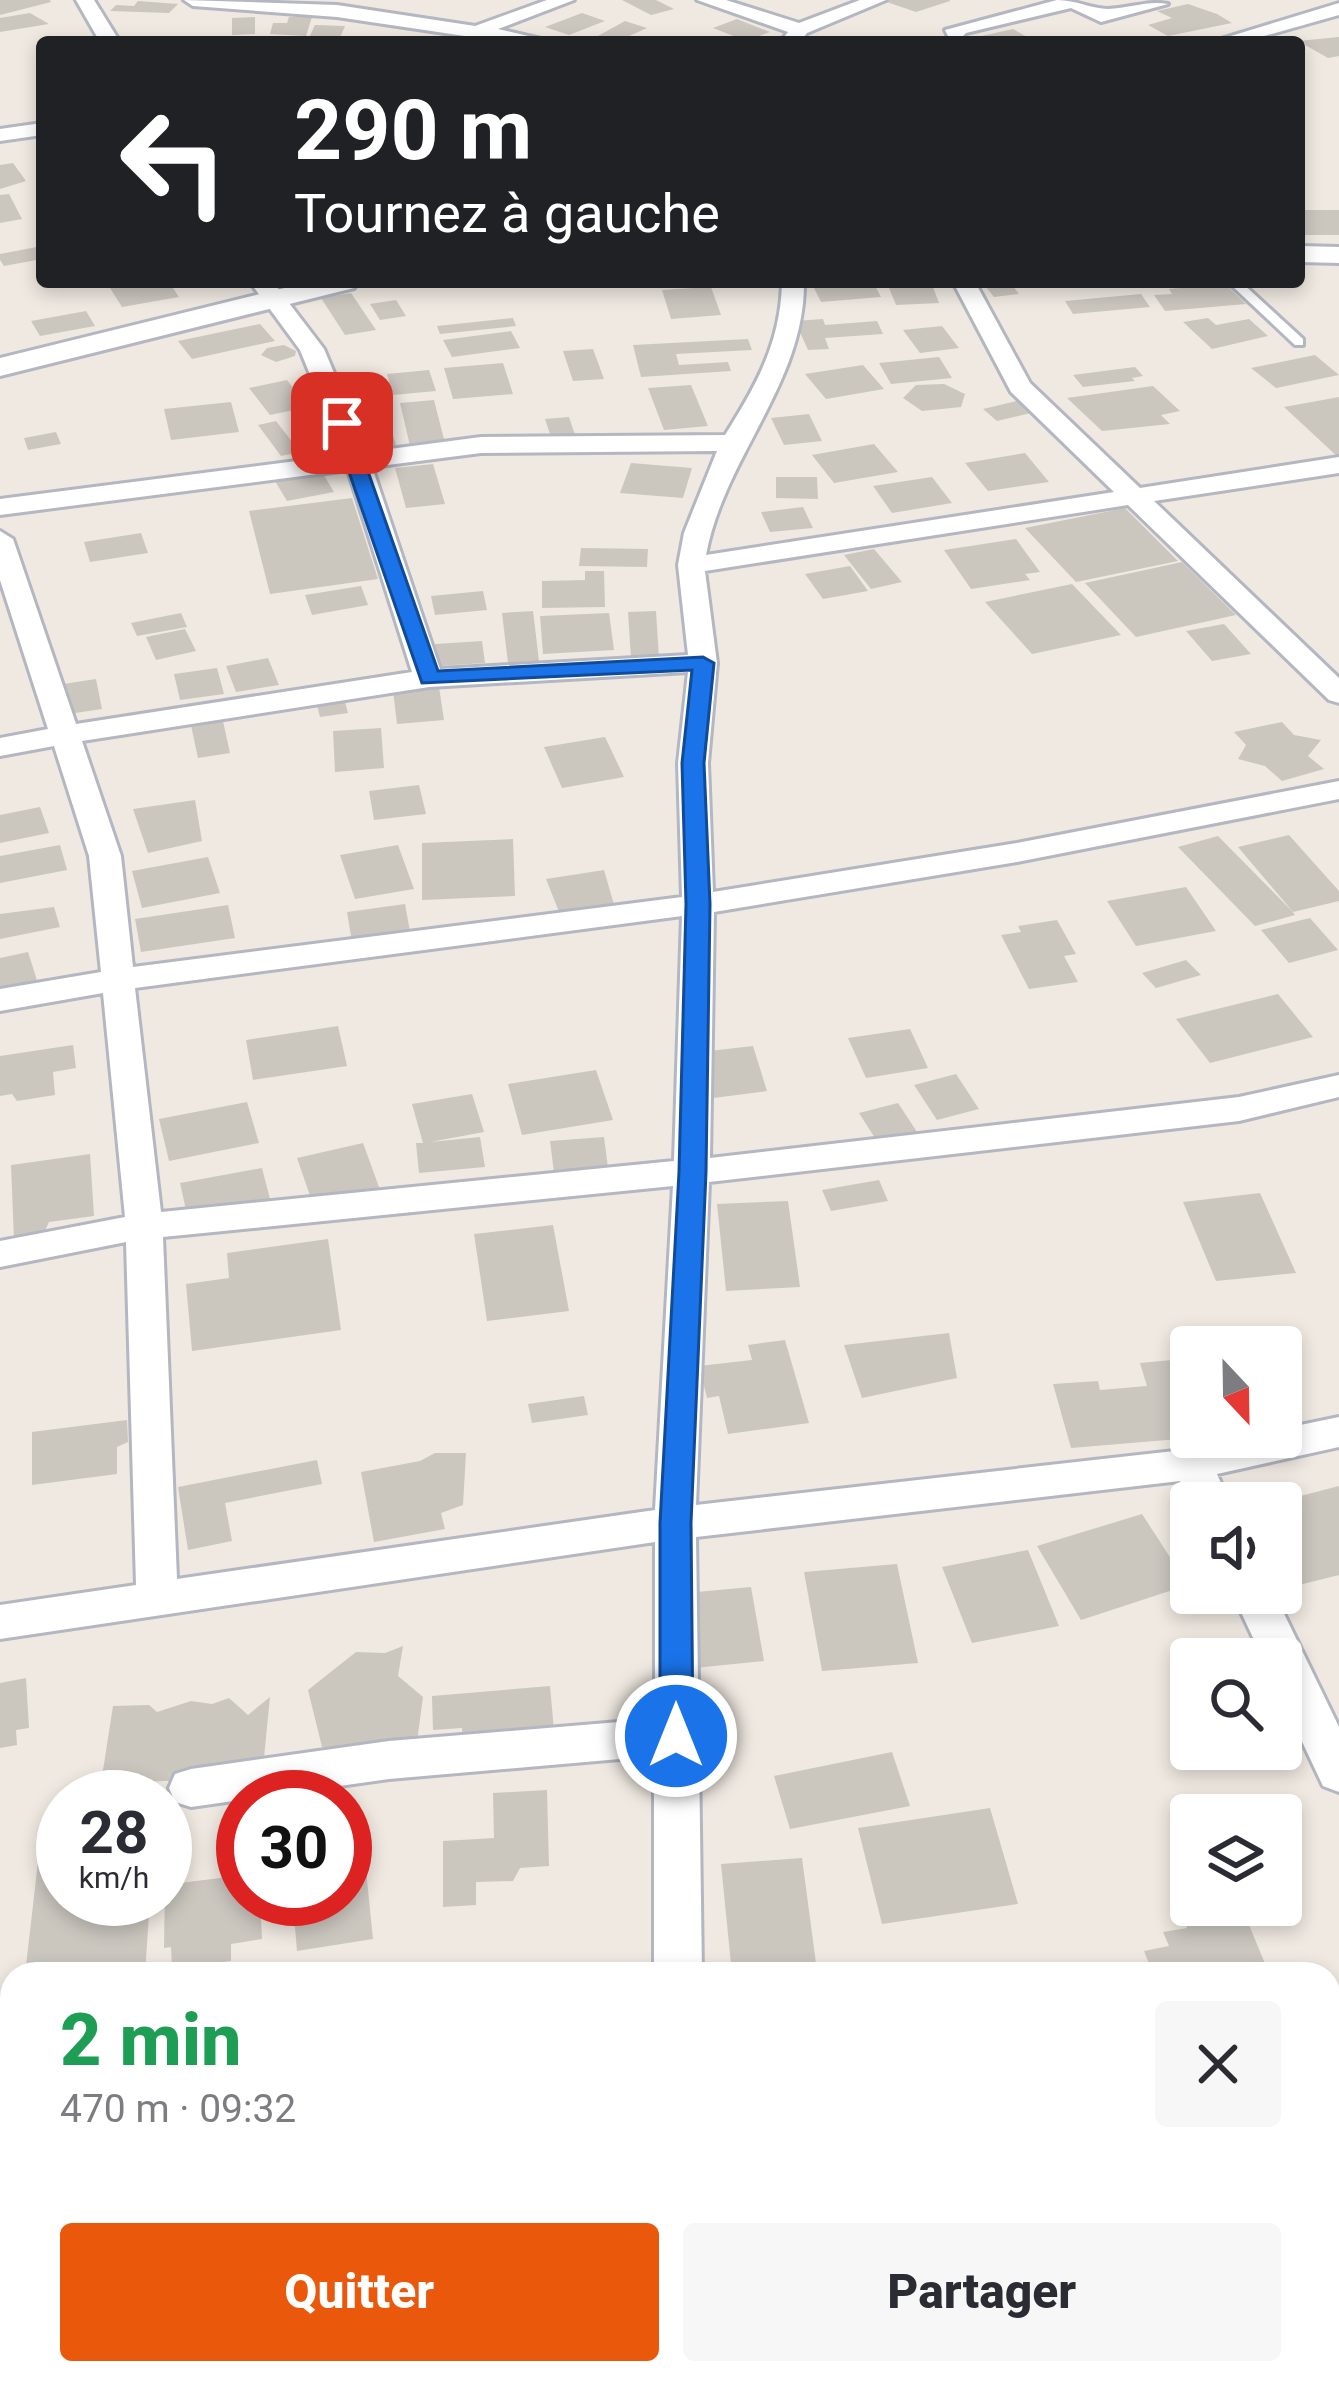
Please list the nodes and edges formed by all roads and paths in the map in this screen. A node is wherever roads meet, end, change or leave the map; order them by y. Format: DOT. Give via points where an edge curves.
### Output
graph roads {
  1 [pos="85,0"];
  2 [pos="194,0"];
  3 [pos="565,0"];
  4 [pos="706,0"];
  5 [pos="877,0"];
  6 [pos="1071,1"];
  7 [pos="1160,4"];
  8 [pos="1339,9"];
  9 [pos="479,30"];
  10 [pos="795,35"];
  11 [pos="106,36"];
  12 [pos="512,36"];
  13 [pos="957,36"];
  14 [pos="1242,36"];
  15 [pos="36,130"];
  16 [pos="0,136"];
  17 [pos="1305,254"];
  18 [pos="1339,255"];
  19 [pos="793,288"];
  20 [pos="967,288"];
  21 [pos="1240,288"];
  22 [pos="267,290"];
  23 [pos="1299,342"];
  24 [pos="0,367"];
  25 [pos="733,443"];
  26 [pos="357,459"];
  27 [pos="1339,466"];
  28 [pos="1129,496"];
  29 [pos="0,507"];
  30 [pos="0,539"];
  31 [pos="691,566"];
  32 [pos="703,663"];
  33 [pos="429,678"];
  34 [pos="1339,694"];
  35 [pos="67,736"];
  36 [pos="0,747"];
  37 [pos="1339,790"];
  38 [pos="698,904"];
  39 [pos="119,978"];
  40 [pos="0,1000"];
  41 [pos="1339,1086"];
  42 [pos="692,1172"];
  43 [pos="144,1226"];
  44 [pos="0,1254"];
  45 [pos="1339,1432"];
  46 [pos="1192,1464"];
  47 [pos="1200,1482"];
  48 [pos="675,1523"];
  49 [pos="157,1600"];
  50 [pos="1263,1614"];
  51 [pos="0,1622"];
  52 [pos="676,1736"];
  53 [pos="1339,1773"];
  54 [pos="192,1788"];
  55 [pos="678,1962"];
  1 -- 11 [label="street"];
  2 -- 9 [label="street"];
  3 -- 9 [label="street"];
  4 -- 10 [label="street"];
  5 -- 10 [label="street"];
  6 -- 7 [label="street" via="1101,16"];
  6 -- 13 [label="street" via="955,30"];
  8 -- 14 [label="street"];
  9 -- 12 [label="street"];
  15 -- 16 [label="street"];
  17 -- 18 [label="street"];
  19 -- 25 [label="street" via="775,376"];
  20 -- 28 [label="street" via="1020,387"];
  21 -- 23 [label="lane"];
  22 -- 24 [label="street"];
  22 -- 26 [label="street" via="312,349"];
  25 -- 26 [label="street" via="481,445"];
  25 -- 31 [label="street"];
  26 -- 29 [label="street"];
  26 -- 33 [label="street"];
  27 -- 28 [label="street"];
  28 -- 31 [label="street"];
  28 -- 34 [label="street"];
  30 -- 35 [label="street"];
  31 -- 32 [label="street"];
  32 -- 33 [label="street"];
  32 -- 38 [label="street" via="693,763"];
  33 -- 35 [label="street"];
  35 -- 36 [label="street"];
  35 -- 39 [label="street" via="105,856"];
  37 -- 38 [label="street"];
  38 -- 39 [label="street"];
  38 -- 42 [label="street"];
  39 -- 40 [label="street"];
  39 -- 43 [label="street"];
  41 -- 42 [label="street" via="1239,1109"];
  42 -- 43 [label="street"];
  42 -- 48 [label="street"];
  43 -- 44 [label="street"];
  43 -- 49 [label="street"];
  45 -- 46 [label="street"];
  46 -- 47 [label="street"];
  46 -- 48 [label="street"];
  48 -- 49 [label="street"];
  48 -- 52 [label="street"];
  49 -- 51 [label="street"];
  50 -- 53 [label="street"];
  52 -- 54 [label="street" via="389,1760"];
  52 -- 55 [label="street"];
}
